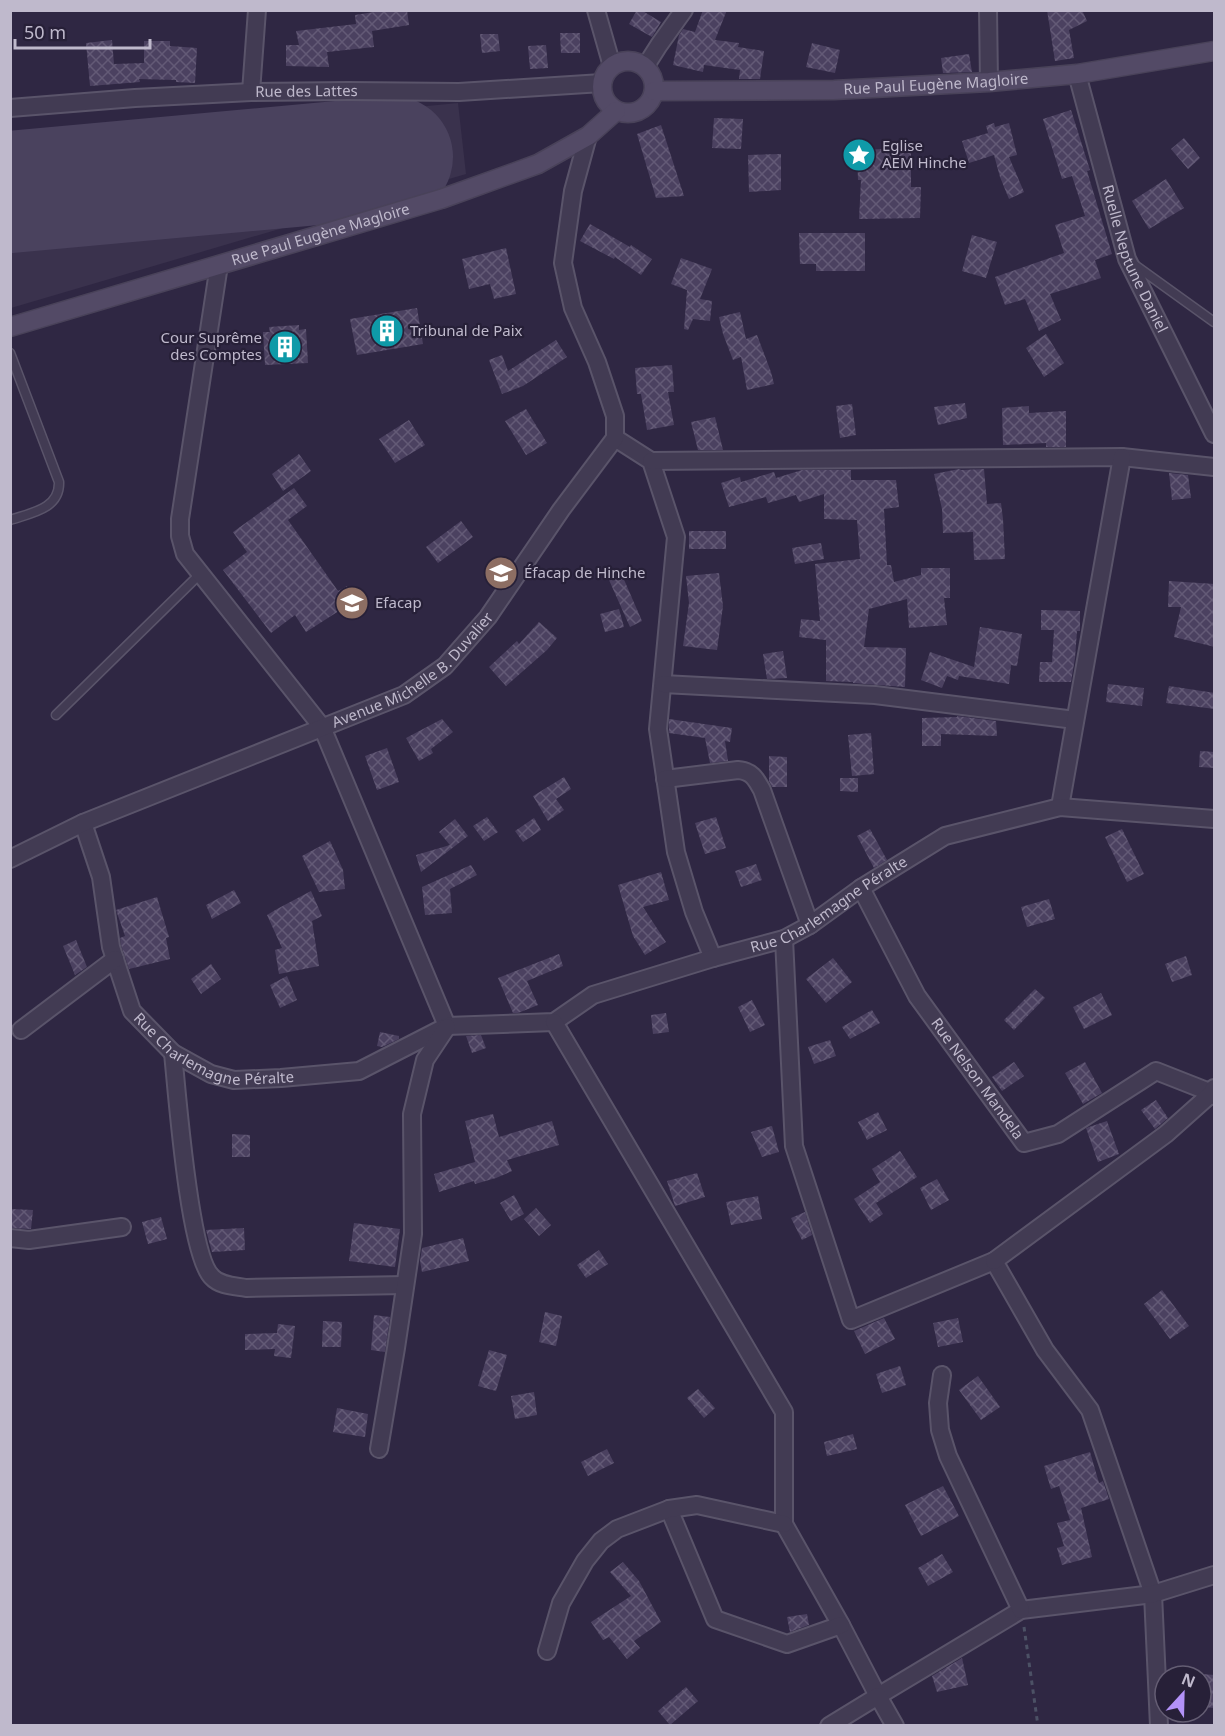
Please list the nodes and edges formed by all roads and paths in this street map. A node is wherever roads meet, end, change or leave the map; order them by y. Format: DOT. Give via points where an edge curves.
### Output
graph roads {
  1 [pos="257,10"];
  2 [pos="596,10"];
  3 [pos="684,10"];
  4 [pos="988,10"];
  5 [pos="1215,51"];
  6 [pos="612,66"];
  7 [pos="645,67"];
  8 [pos="1077,74"];
  9 [pos="989,81"];
  10 [pos="602,83"];
  11 [pos="654,91"];
  12 [pos="251,92"];
  13 [pos="10,108"];
  14 [pos="616,111"];
  15 [pos="588,136"];
  16 [pos="1127,259"];
  17 [pos="219,265"];
  18 [pos="1215,322"];
  19 [pos="10,327"];
  20 [pos="10,352"];
  21 [pos="1215,434"];
  22 [pos="615,438"];
  23 [pos="1122,457"];
  24 [pos="651,461"];
  25 [pos="1215,467"];
  26 [pos="10,520"];
  27 [pos="200,574"];
  28 [pos="663,684"];
  29 [pos="57,715"];
  30 [pos="1075,720"];
  31 [pos="322,727"];
  32 [pos="665,779"];
  33 [pos="1060,807"];
  34 [pos="1215,819"];
  35 [pos="83,823"];
  36 [pos="10,859"];
  37 [pos="861,888"];
  38 [pos="810,925"];
  39 [pos="784,939"];
  40 [pos="713,958"];
  41 [pos="115,959"];
  42 [pos="554,1022"];
  43 [pos="447,1026"];
  44 [pos="21,1030"];
  45 [pos="173,1053"];
  46 [pos="1214,1092"];
  47 [pos="122,1227"];
  48 [pos="10,1238"];
  49 [pos="994,1261"];
  50 [pos="405,1285"];
  51 [pos="942,1375"];
  52 [pos="379,1449"];
  53 [pos="669,1509"];
  54 [pos="784,1524"];
  55 [pos="1215,1575"];
  56 [pos="1153,1594"];
  57 [pos="1021,1610"];
  58 [pos="841,1625"];
  59 [pos="547,1651"];
  60 [pos="878,1696"];
  61 [pos="830,1725"];
  62 [pos="895,1725"];
  63 [pos="1038,1725"];
  64 [pos="1159,1725"];
  1 -- 12 [label="street"];
  2 -- 6 [label="street"];
  3 -- 7 [label="street"];
  4 -- 9 [label="street"];
  5 -- 8 [label="main road, Rue Paul Eugène Magloire"];
  6 -- 7 [label="main road" via="626,61"];
  6 -- 10 [label="main road"];
  7 -- 11 [label="main road" via="653,78"];
  8 -- 9 [label="main road, Rue Paul Eugène Magloire"];
  8 -- 16 [label="street, Ruelle Neptune Daniel"];
  9 -- 11 [label="main road, Rue Paul Eugène Magloire" via="834,90"];
  10 -- 12 [label="street, Rue des Lattes" via="459,92"];
  10 -- 14 [label="main road" via="604,99"];
  11 -- 14 [label="main road" via="645,108 636,113"];
  12 -- 13 [label="street, Rue des Lattes"];
  14 -- 15 [label="main road, Rue Paul Eugène Magloire"];
  15 -- 17 [label="main road, Rue Paul Eugène Magloire" via="538,164 441,199"];
  15 -- 22 [label="street" via="573,191 563,263 573,308 615,416"];
  16 -- 18 [label="lane"];
  16 -- 21 [label="street, Ruelle Neptune Daniel"];
  17 -- 19 [label="main road, Rue Paul Eugène Magloire"];
  17 -- 27 [label="street" via="180,519 185,554"];
  20 -- 26 [label="lane" via="60,489 48,507"];
  22 -- 24 [label="street"];
  22 -- 31 [label="street, Avenue Michelle B. Duvalier" via="488,617 445,666 404,695"];
  23 -- 24 [label="street"];
  23 -- 25 [label="street"];
  23 -- 30 [label="street"];
  24 -- 28 [label="street" via="676,537"];
  27 -- 29 [label="lane"];
  27 -- 31 [label="street"];
  28 -- 30 [label="street" via="875,695"];
  28 -- 32 [label="street" via="658,729"];
  30 -- 33 [label="street"];
  31 -- 35 [label="street, Avenue Michelle B. Duvalier"];
  31 -- 43 [label="street"];
  32 -- 38 [label="street" via="738,770 750,772 756,778"];
  32 -- 40 [label="street" via="676,852"];
  33 -- 34 [label="street, Rue Charlemagne Péralte"];
  33 -- 37 [label="street, Rue Charlemagne Péralte" via="945,836"];
  35 -- 36 [label="street, Avenue Michelle B. Duvalier"];
  35 -- 41 [label="street, Rue Charlemagne Péralte" via="100,877"];
  37 -- 38 [label="street, Rue Charlemagne Péralte"];
  37 -- 46 [label="street, Rue Nelson Mandela" via="917,996 1024,1143 1058,1134 1156,1071"];
  38 -- 39 [label="street, Rue Charlemagne Péralte"];
  39 -- 40 [label="street, Rue Charlemagne Péralte"];
  39 -- 49 [label="street" via="794,1146 851,1320"];
  40 -- 42 [label="street, Rue Charlemagne Péralte" via="593,995"];
  41 -- 44 [label="street"];
  41 -- 45 [label="street, Rue Charlemagne Péralte" via="132,1011"];
  42 -- 43 [label="street, Rue Charlemagne Péralte"];
  42 -- 54 [label="street" via="784,1412"];
  43 -- 45 [label="street, Rue Charlemagne Péralte" via="359,1071 234,1080 212,1074"];
  43 -- 50 [label="street" via="425,1060 412,1114 413,1234"];
  45 -- 50 [label="street" via="198,1247 212,1278 224,1285 246,1288"];
  46 -- 49 [label="street" via="1166,1134"];
  47 -- 48 [label="street" via="29,1240"];
  49 -- 56 [label="street" via="1045,1350 1090,1410"];
  50 -- 52 [label="street"];
  51 -- 57 [label="street" via="939,1430"];
  53 -- 54 [label="street" via="697,1505"];
  53 -- 58 [label="street" via="715,1619 787,1644"];
  53 -- 59 [label="street" via="617,1529 601,1541 561,1603"];
  54 -- 58 [label="street"];
  55 -- 56 [label="street"];
  56 -- 57 [label="street"];
  56 -- 64 [label="street"];
  57 -- 60 [label="street"];
  57 -- 63 [label="path"];
  58 -- 60 [label="street"];
  60 -- 61 [label="street"];
  60 -- 62 [label="street"];
}
